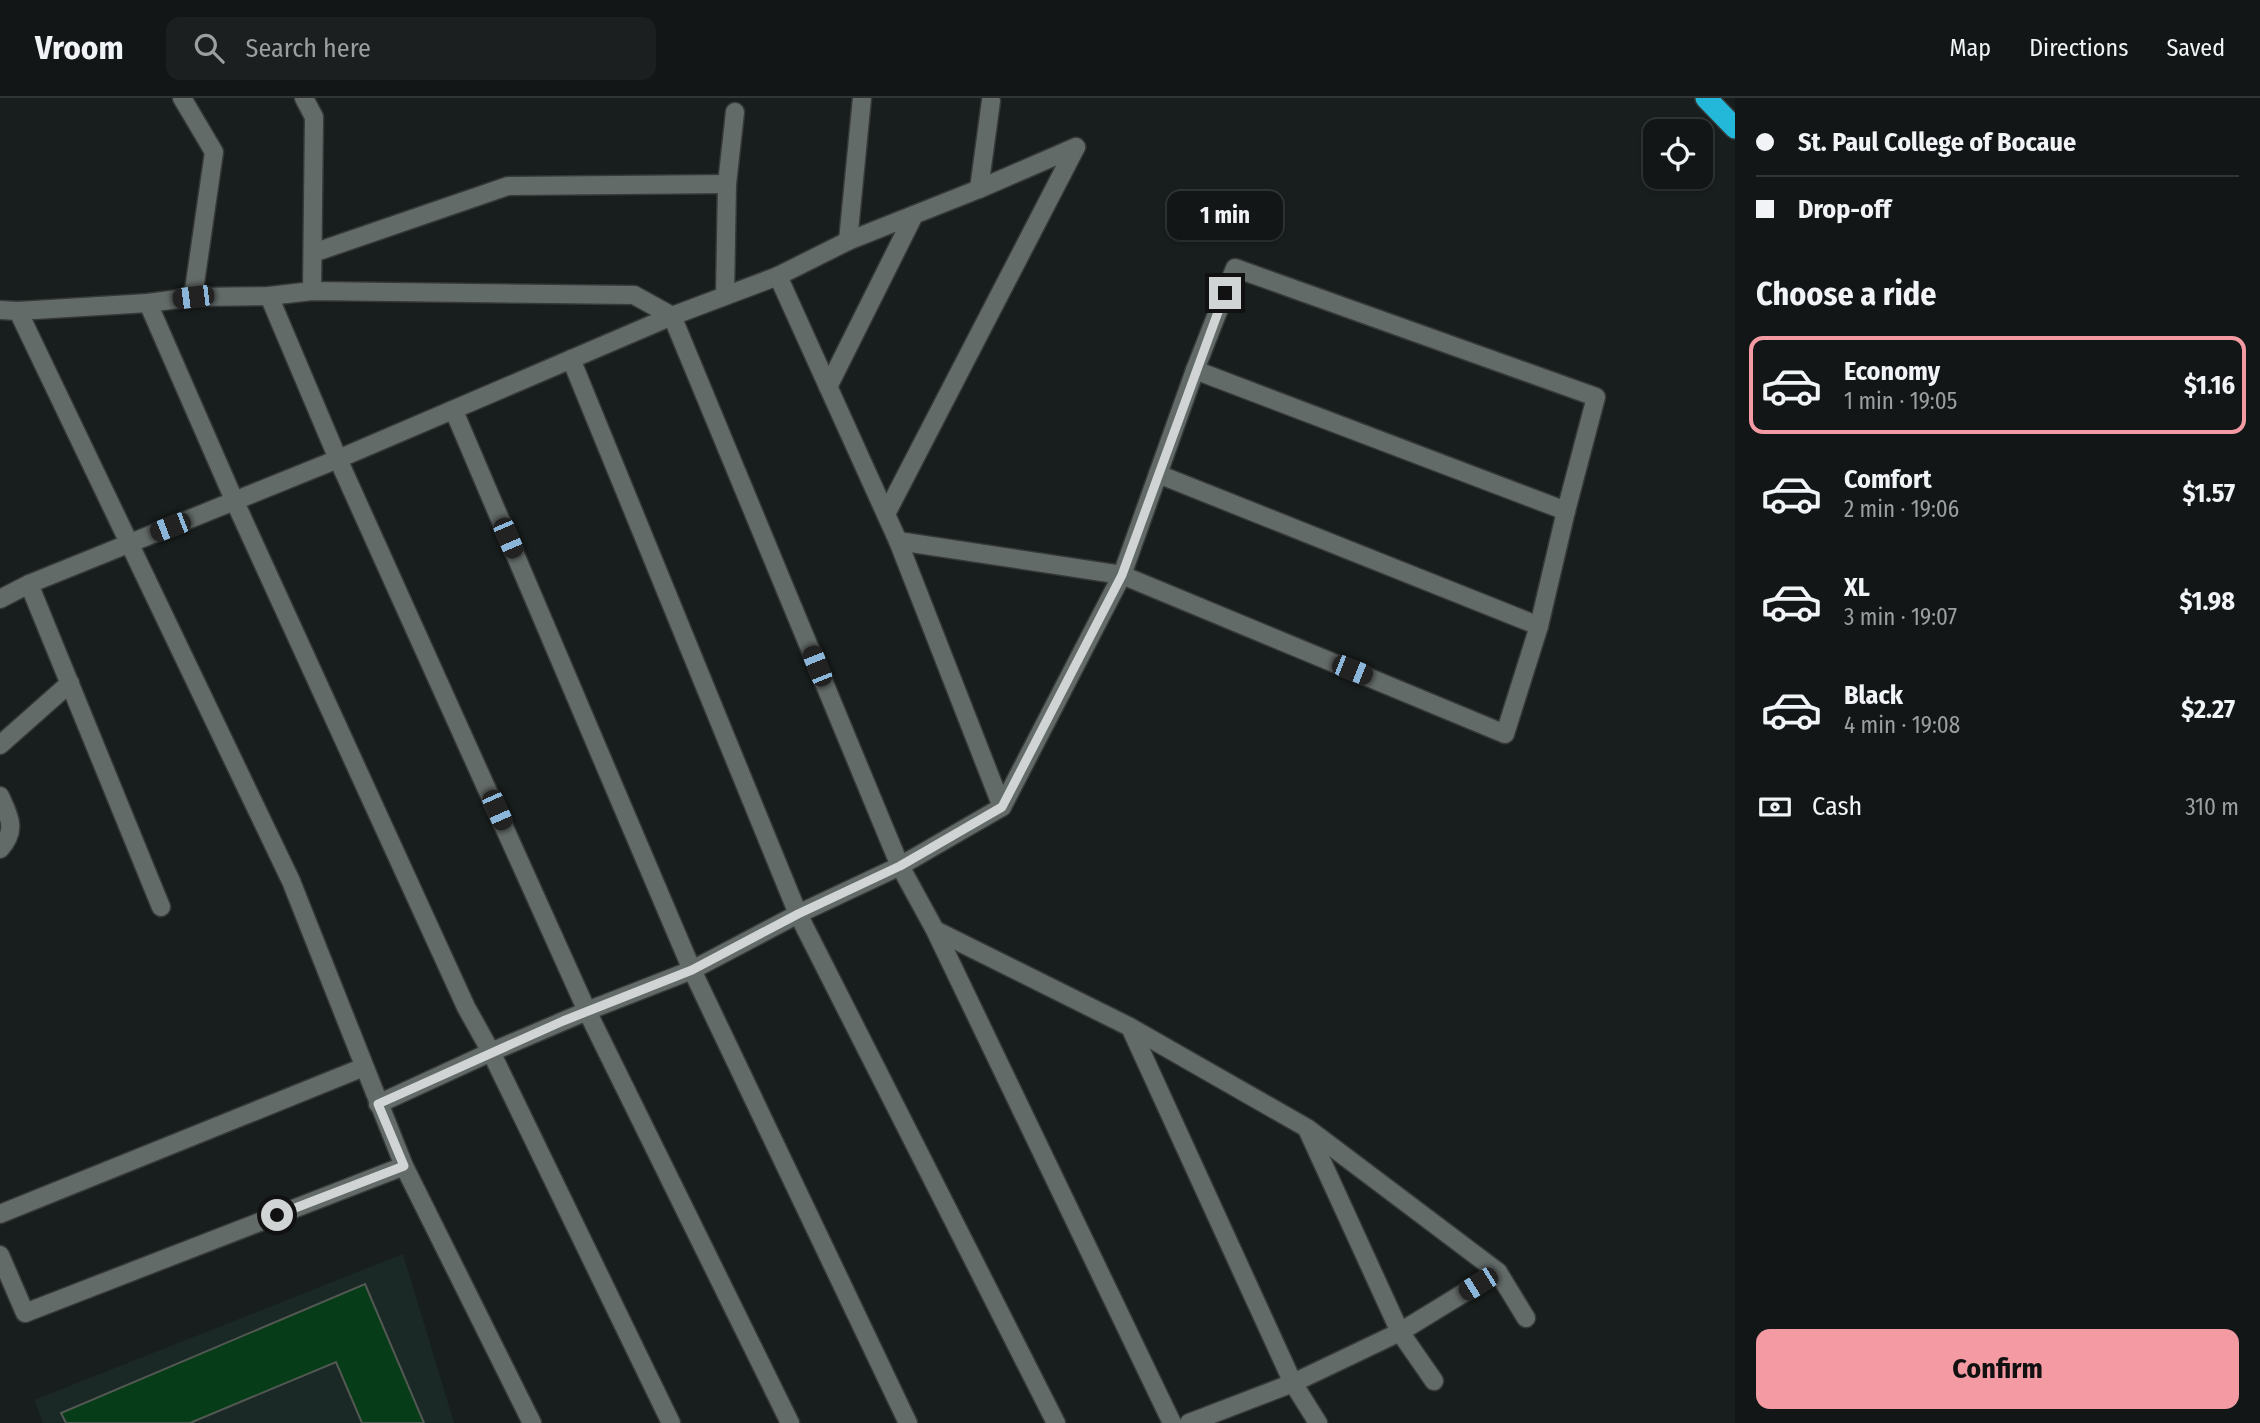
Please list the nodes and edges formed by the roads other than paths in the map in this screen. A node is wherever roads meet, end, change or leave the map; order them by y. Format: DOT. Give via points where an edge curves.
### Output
graph roads {
  1 [pos="182,98"];
  2 [pos="304,98"];
  3 [pos="862,98"];
  4 [pos="1706,98"];
  5 [pos="991,101"];
  6 [pos="735,112"];
  7 [pos="1735,128"];
  8 [pos="727,184"];
  9 [pos="979,189"];
  10 [pos="914,215"];
  11 [pos="848,241"];
  12 [pos="313,253"];
  13 [pos="778,276"];
  14 [pos="312,290"];
  15 [pos="725,295"];
  16 [pos="269,296"];
  17 [pos="193,297"];
  18 [pos="148,303"];
  19 [pos="9,310"];
  20 [pos="672,316"];
  21 [pos="570,359"];
  22 [pos="1195,370"];
  23 [pos="828,387"];
  24 [pos="454,411"];
  25 [pos="338,459"];
  26 [pos="1158,474"];
  27 [pos="235,502"];
  28 [pos="1566,511"];
  29 [pos="886,514"];
  30 [pos="898,541"];
  31 [pos="128,543"];
  32 [pos="1122,575"];
  33 [pos="0,578"];
  34 [pos="29,584"];
  35 [pos="3,597"];
  36 [pos="1539,626"];
  37 [pos="70,683"];
  38 [pos="0,745"];
  39 [pos="0,796"];
  40 [pos="1002,807"];
  41 [pos="0,849"];
  42 [pos="900,866"];
  43 [pos="162,907"];
  44 [pos="798,914"];
  45 [pos="936,930"];
  46 [pos="692,970"];
  47 [pos="587,1011"];
  48 [pos="1130,1027"];
  49 [pos="491,1052"];
  50 [pos="364,1067"];
  51 [pos="378,1104"];
  52 [pos="1307,1128"];
  53 [pos="404,1166"];
  54 [pos="0,1214"];
  55 [pos="0,1255"];
  56 [pos="1498,1272"];
  57 [pos="1527,1318"];
  58 [pos="1400,1332"];
  59 [pos="1434,1381"];
  60 [pos="1293,1383"];
  61 [pos="533,1423"];
  62 [pos="671,1423"];
  63 [pos="790,1423"];
  64 [pos="908,1423"];
  65 [pos="1056,1423"];
  66 [pos="1172,1423"];
  67 [pos="1189,1423"];
  68 [pos="1318,1423"];
  1 -- 17 [label="street" via="214,152"];
  2 -- 12 [label="street" via="314,117"];
  3 -- 11 [label="street"];
  4 -- 7 [label="highway"];
  5 -- 9 [label="street"];
  6 -- 8 [label="street"];
  8 -- 12 [label="street" via="508,186"];
  8 -- 15 [label="street"];
  9 -- 10 [label="street"];
  9 -- 29 [label="street" via="1076,147"];
  10 -- 11 [label="street"];
  10 -- 23 [label="street"];
  11 -- 13 [label="street"];
  12 -- 14 [label="street"];
  13 -- 15 [label="street"];
  13 -- 23 [label="street"];
  14 -- 16 [label="street"];
  14 -- 20 [label="street" via="634,295"];
  15 -- 20 [label="street"];
  16 -- 17 [label="street"];
  16 -- 25 [label="street"];
  17 -- 18 [label="street"];
  18 -- 19 [label="street"];
  18 -- 27 [label="street"];
  19 -- 31 [label="street"];
  20 -- 21 [label="street"];
  20 -- 42 [label="street"];
  21 -- 24 [label="street"];
  21 -- 44 [label="street"];
  22 -- 26 [label="street"];
  22 -- 28 [label="street"];
  22 -- 28 [label="street" via="1234,268 1596,397"];
  23 -- 29 [label="street"];
  24 -- 25 [label="street"];
  24 -- 46 [label="street"];
  25 -- 27 [label="street"];
  25 -- 47 [label="street"];
  26 -- 32 [label="street"];
  26 -- 36 [label="street"];
  27 -- 31 [label="street"];
  27 -- 49 [label="street" via="466,1007"];
  28 -- 36 [label="street"];
  29 -- 30 [label="street"];
  30 -- 32 [label="street"];
  30 -- 40 [label="street"];
  31 -- 34 [label="street"];
  31 -- 50 [label="street" via="291,881"];
  32 -- 36 [label="street" via="1505,734"];
  32 -- 40 [label="street"];
  33 -- 35 [label="street"];
  34 -- 35 [label="street"];
  34 -- 37 [label="street"];
  37 -- 38 [label="street"];
  37 -- 43 [label="street"];
  39 -- 41 [label="street" via="11,819 9,839"];
  40 -- 42 [label="street"];
  42 -- 44 [label="street"];
  42 -- 45 [label="street"];
  44 -- 46 [label="street"];
  44 -- 65 [label="street"];
  45 -- 48 [label="street"];
  45 -- 66 [label="street"];
  46 -- 47 [label="street"];
  46 -- 64 [label="street"];
  47 -- 49 [label="street"];
  47 -- 63 [label="street"];
  48 -- 52 [label="street"];
  48 -- 60 [label="street"];
  49 -- 51 [label="street"];
  49 -- 62 [label="street"];
  50 -- 51 [label="street"];
  50 -- 54 [label="street"];
  51 -- 53 [label="street"];
  52 -- 56 [label="street"];
  52 -- 58 [label="street"];
  53 -- 55 [label="street" via="25,1313"];
  53 -- 61 [label="street"];
  56 -- 57 [label="street"];
  56 -- 58 [label="street"];
  58 -- 59 [label="street"];
  58 -- 60 [label="street"];
  60 -- 67 [label="street"];
  60 -- 68 [label="street"];
}
